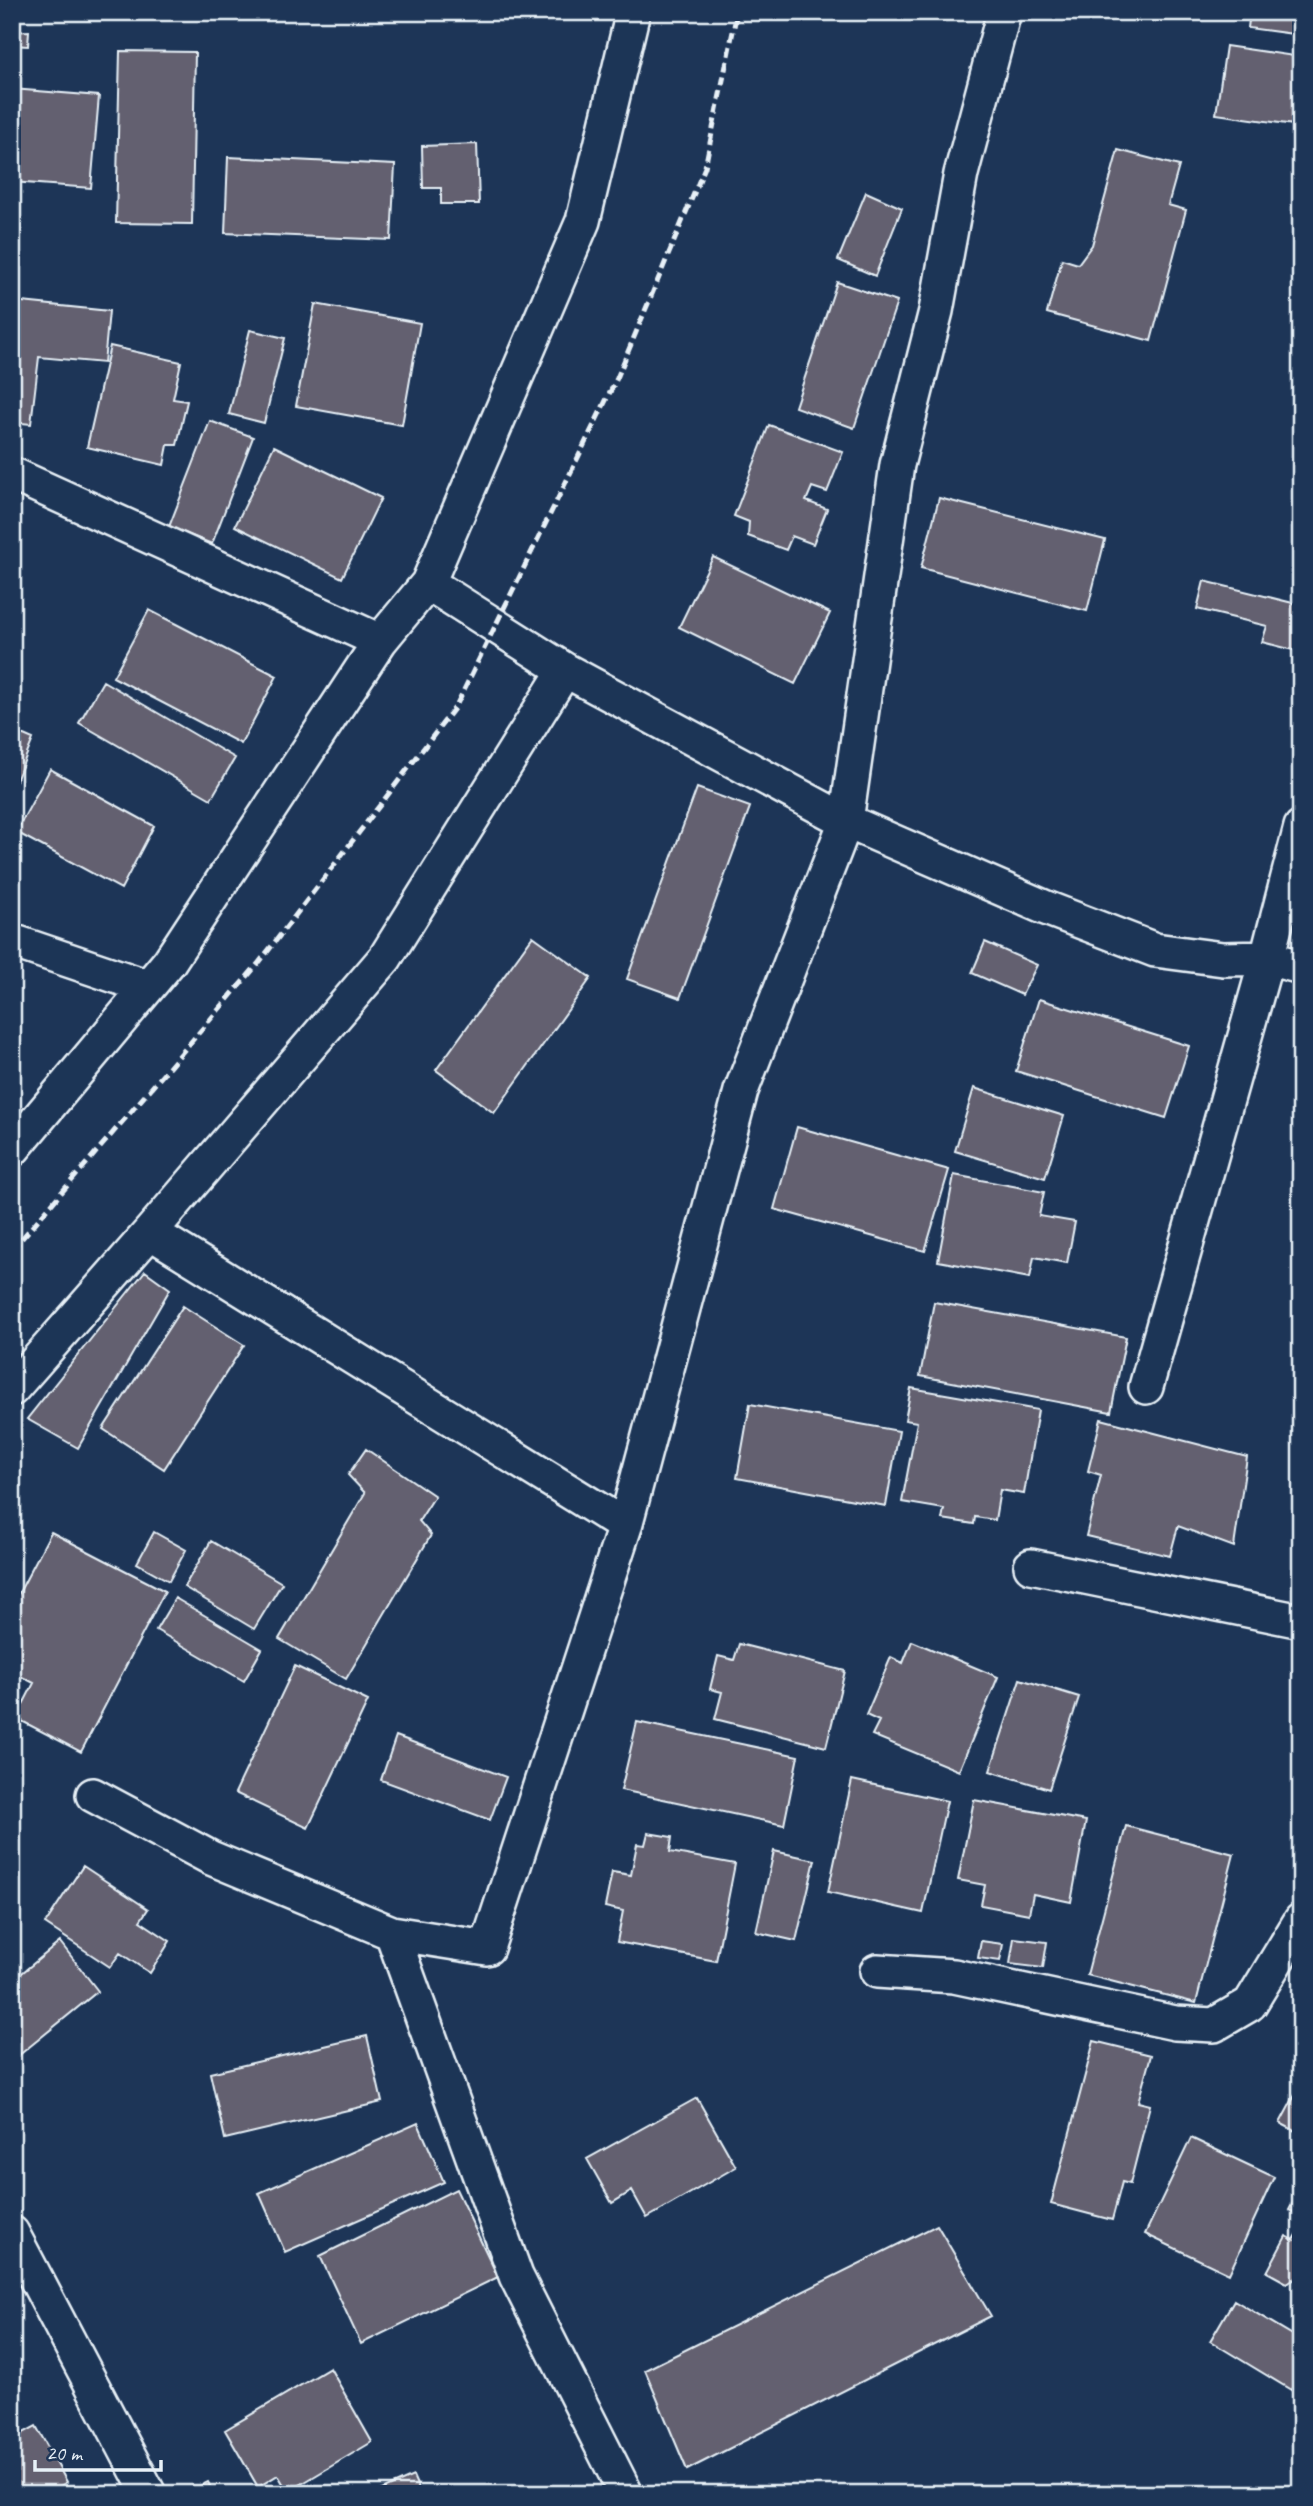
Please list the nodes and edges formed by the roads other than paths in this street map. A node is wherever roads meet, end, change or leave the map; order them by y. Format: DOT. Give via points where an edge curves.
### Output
graph roads {
  1 [pos="633,12"];
  2 [pos="1004,12"];
  3 [pos="12,474"];
  4 [pos="428,583"];
  5 [pos="380,641"];
  6 [pos="565,670"];
  7 [pos="846,821"];
  8 [pos="1301,827"];
  9 [pos="12,941"];
  10 [pos="1267,958"];
  11 [pos="1301,967"];
  12 [pos="148,987"];
  13 [pos="12,1150"];
  14 [pos="150,1232"];
  15 [pos="1146,1387"];
  16 [pos="12,1389"];
  17 [pos="625,1526"];
  18 [pos="1031,1566"];
  19 [pos="1301,1621"];
  20 [pos="93,1795"];
  21 [pos="1301,1920"];
  22 [pos="392,1933"];
  23 [pos="877,1971"];
  24 [pos="12,2233"];
  25 [pos="149,2494"];
  26 [pos="625,2494"];
  1 -- 4 [label="street" via="583,221"];
  2 -- 7 [label="street" via="961,174 936,311 897,465"];
  3 -- 5 [label="street"];
  4 -- 5 [label="street"];
  4 -- 6 [label="street"];
  5 -- 12 [label="street" via="169,962"];
  6 -- 7 [label="street"];
  6 -- 14 [label="street" via="385,958"];
  7 -- 10 [label="street" via="1155,950 1223,959"];
  7 -- 17 [label="street" via="741,1091"];
  8 -- 10 [label="street"];
  9 -- 12 [label="street"];
  10 -- 11 [label="street"];
  10 -- 15 [label="street"];
  12 -- 13 [label="street"];
  14 -- 16 [label="street"];
  14 -- 17 [label="street"];
  17 -- 22 [label="street" via="487,1948"];
  18 -- 19 [label="street"];
  20 -- 22 [label="street" via="211,1858"];
  21 -- 23 [label="street" via="1251,2004 1214,2025 1175,2023 954,1976"];
  22 -- 26 [label="street" via="516,2276"];
  24 -- 25 [label="street"];
}
